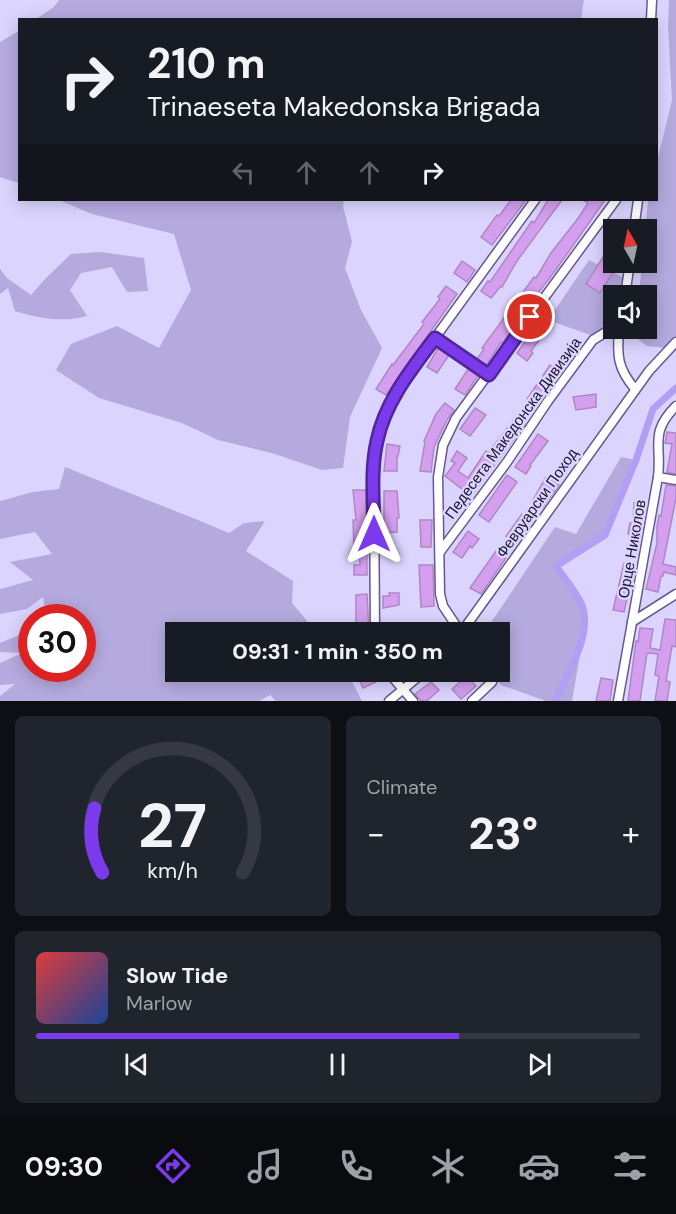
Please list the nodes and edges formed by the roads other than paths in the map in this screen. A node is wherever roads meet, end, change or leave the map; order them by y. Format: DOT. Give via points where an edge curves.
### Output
graph roads {
  1 [pos="652,0"];
  2 [pos="651,18"];
  3 [pos="534,201"];
  4 [pos="614,201"];
  5 [pos="638,201"];
  6 [pos="635,219"];
  7 [pos="603,334"];
  8 [pos="435,338"];
  9 [pos="619,339"];
  10 [pos="676,342"];
  11 [pos="489,375"];
  12 [pos="635,389"];
  13 [pos="676,406"];
  14 [pos="658,477"];
  15 [pos="676,480"];
  16 [pos="440,552"];
  17 [pos="676,594"];
  18 [pos="375,622"];
  19 [pos="453,622"];
  20 [pos="469,622"];
  21 [pos="633,622"];
  22 [pos="397,682"];
  23 [pos="412,682"];
  24 [pos="492,682"];
  25 [pos="403,689"];
  26 [pos="389,701"];
  27 [pos="413,701"];
  28 [pos="472,701"];
  29 [pos="618,701"];
  1 -- 2 [label="street"];
  3 -- 8 [label="street"];
  4 -- 11 [label="street"];
  5 -- 6 [label="street"];
  7 -- 16 [label="street, Педесета Македонска Дивизија" via="593,340"];
  8 -- 11 [label="street"];
  8 -- 18 [label="street" via="395,393 376,443"];
  9 -- 12 [label="street" via="619,363"];
  10 -- 12 [label="street, Февруарски Поход"];
  11 -- 16 [label="street" via="450,426 443,446 438,477"];
  12 -- 20 [label="street, Февруарски Поход"];
  13 -- 14 [label="street, Орце Николов" via="660,426"];
  14 -- 15 [label="street"];
  14 -- 21 [label="street, Орце Николов"];
  16 -- 19 [label="street" via="441,601"];
  17 -- 21 [label="street"];
  21 -- 29 [label="street, Орце Николов"];
  22 -- 25 [label="street"];
  23 -- 25 [label="street"];
  24 -- 28 [label="street"];
  25 -- 26 [label="street"];
  25 -- 27 [label="street"];
}
